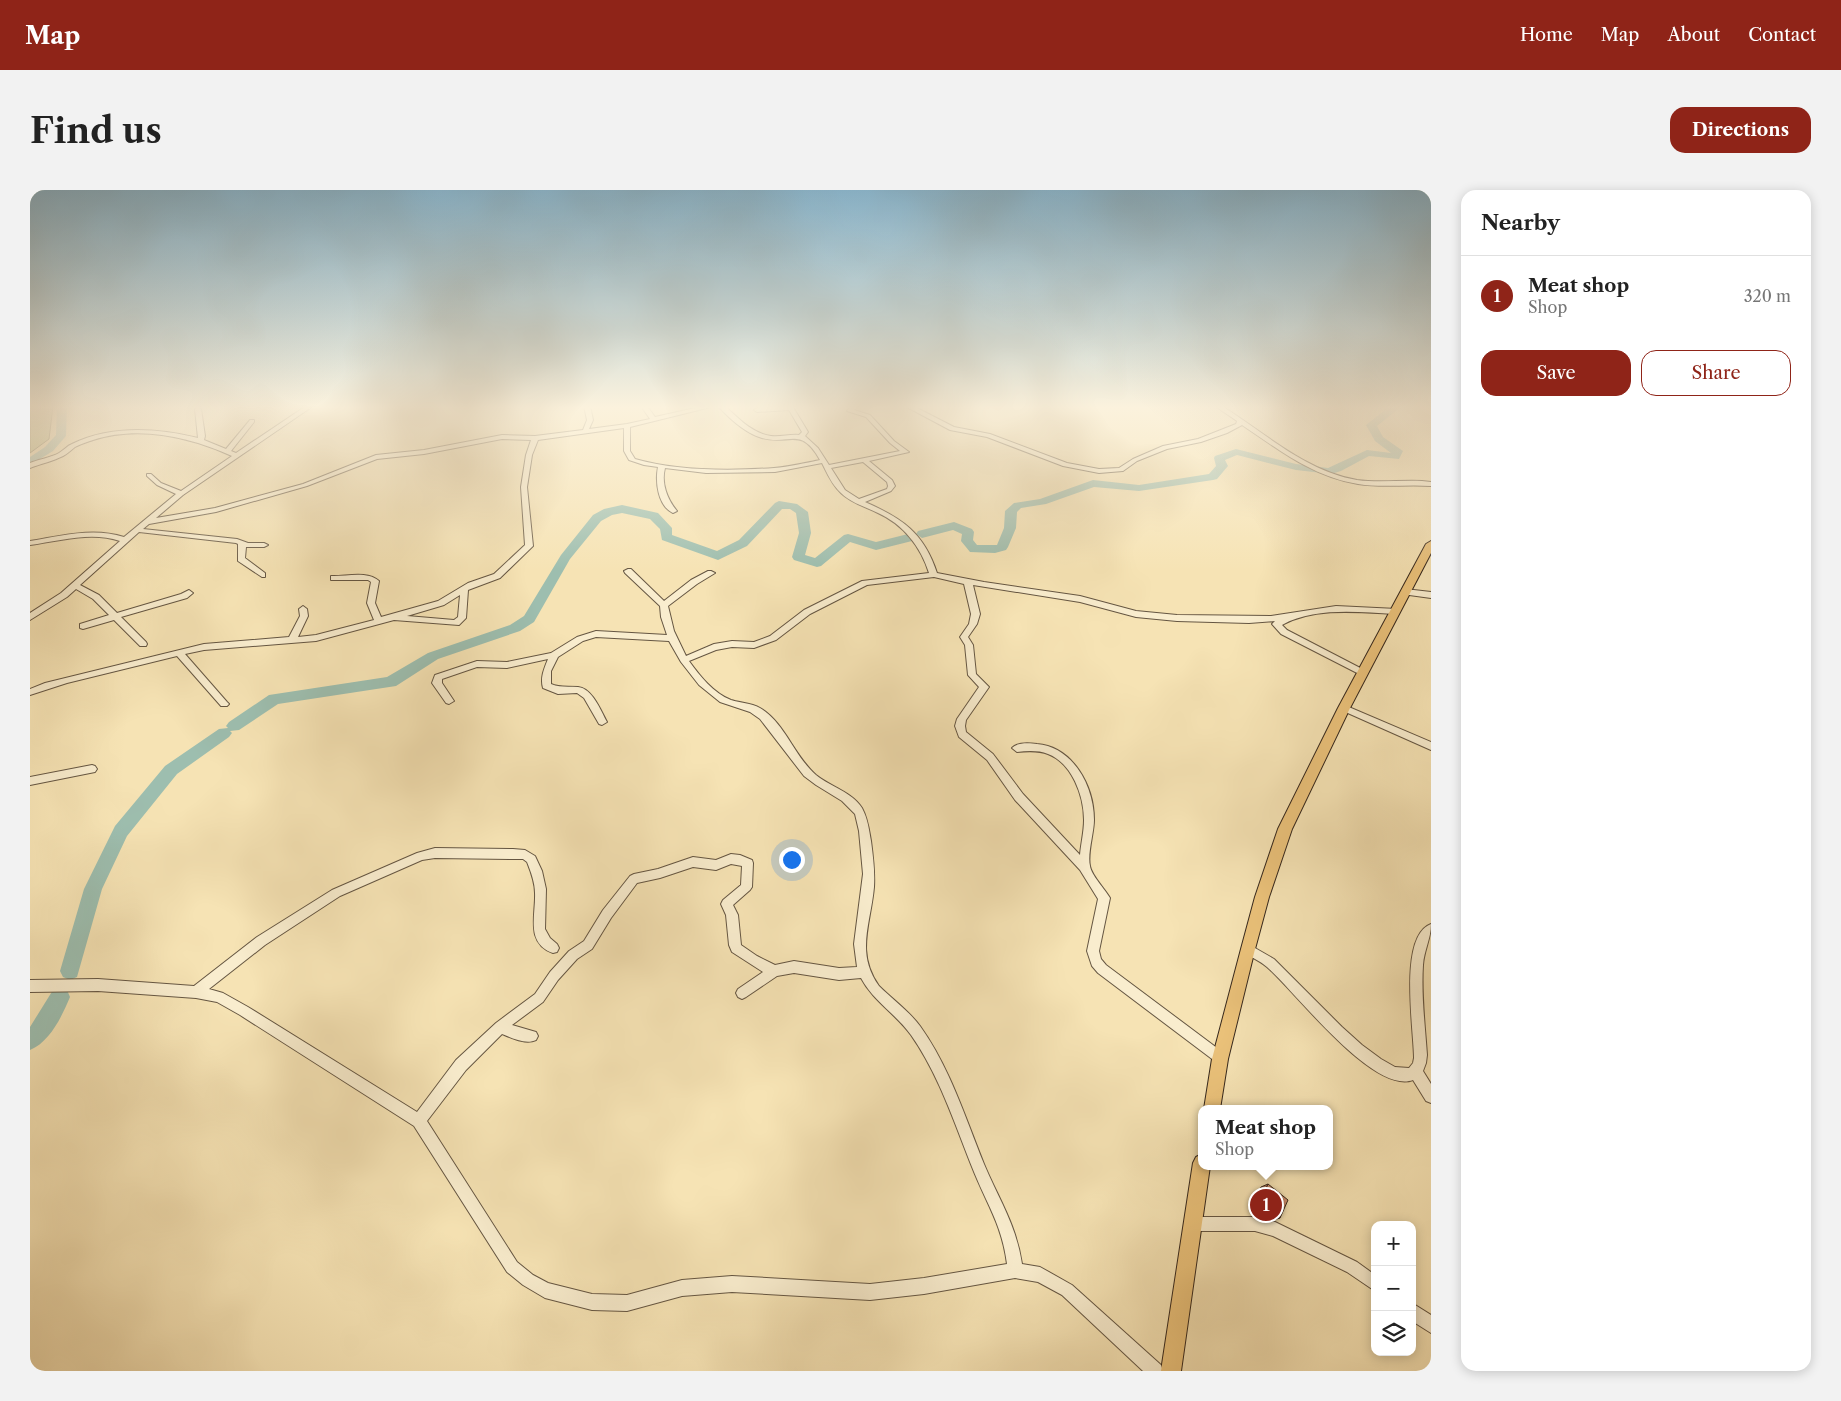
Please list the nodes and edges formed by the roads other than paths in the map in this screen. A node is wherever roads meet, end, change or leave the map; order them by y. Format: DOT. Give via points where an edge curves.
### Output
graph roads {
  1 [pos="229,461"];
  2 [pos="366,461"];
  3 [pos="528,461"];
  4 [pos="638,461"];
  5 [pos="824,461"];
  6 [pos="853,461"];
  7 [pos="865,461"];
  8 [pos="1057,461"];
  9 [pos="1133,461"];
  10 [pos="1303,461"];
  11 [pos="826,464"];
  12 [pos="662,466"];
  13 [pos="149,475"];
  14 [pos="1431,484"];
  15 [pos="181,494"];
  16 [pos="860,501"];
  17 [pos="673,511"];
  18 [pos="148,522"];
  19 [pos="138,530"];
  20 [pos="125,540"];
  21 [pos="30,543"];
  22 [pos="242,544"];
  23 [pos="1431,544"];
  24 [pos="264,545"];
  25 [pos="628,571"];
  26 [pos="711,573"];
  27 [pos="262,575"];
  28 [pos="934,575"];
  29 [pos="334,578"];
  30 [pos="968,582"];
  31 [pos="75,585"];
  32 [pos="464,589"];
  33 [pos="1405,592"];
  34 [pos="189,593"];
  35 [pos="1431,595"];
  36 [pos="664,605"];
  37 [pos="303,609"];
  38 [pos="1394,611"];
  39 [pos="116,616"];
  40 [pos="1292,616"];
  41 [pos="30,617"];
  42 [pos="394,618"];
  43 [pos="379,622"];
  44 [pos="83,626"];
  45 [pos="671,638"];
  46 [pos="291,640"];
  47 [pos="143,644"];
  48 [pos="179,652"];
  49 [pos="554,655"];
  50 [pos="684,660"];
  51 [pos="1363,673"];
  52 [pos="30,692"];
  53 [pos="449,701"];
  54 [pos="224,704"];
  55 [pos="1344,708"];
  56 [pos="602,722"];
  57 [pos="1431,746"];
  58 [pos="1017,748"];
  59 [pos="92,769"];
  60 [pos="30,780"];
  61 [pos="1084,867"];
  62 [pos="1431,928"];
  63 [pos="552,948"];
  64 [pos="1248,949"];
  65 [pos="774,972"];
  66 [pos="864,972"];
  67 [pos="30,986"];
  68 [pos="196,992"];
  69 [pos="742,992"];
  70 [pos="500,1027"];
  71 [pos="532,1036"];
  72 [pos="1220,1059"];
  73 [pos="1416,1071"];
  74 [pos="1431,1096"];
  75 [pos="1213,1105"];
  76 [pos="420,1121"];
  77 [pos="1201,1170"];
  78 [pos="1192,1224"];
  79 [pos="1015,1270"];
  80 [pos="1371,1281"];
  81 [pos="1416,1314"];
  82 [pos="1431,1325"];
  83 [pos="1155,1371"];
  84 [pos="1171,1371"];
  1 -- 15 [label="street"];
  2 -- 18 [label="street" via="305,485 216,510"];
  3 -- 32 [label="street" via="524,487 528,546 497,576"];
  4 -- 12 [label="street"];
  5 -- 11 [label="street"];
  6 -- 11 [label="street"];
  7 -- 16 [label="street" via="892,486"];
  8 -- 9 [label="street" via="1099,471 1121,470"];
  10 -- 14 [label="street" via="1357,482"];
  11 -- 12 [label="street" via="775,470 706,471"];
  11 -- 16 [label="street" via="843,490"];
  12 -- 17 [label="street" via="659,479 667,505"];
  13 -- 15 [label="street" via="159,484"];
  15 -- 18 [label="street"];
  16 -- 28 [label="street" via="886,513 922,544"];
  18 -- 19 [label="street"];
  19 -- 20 [label="street"];
  19 -- 22 [label="street"];
  20 -- 21 [label="street" via="108,535 88,535"];
  20 -- 31 [label="street"];
  22 -- 24 [label="street"];
  22 -- 27 [label="street" via="241,559"];
  23 -- 33 [label="main road"];
  25 -- 36 [label="street"];
  26 -- 36 [label="street"];
  28 -- 30 [label="street"];
  28 -- 50 [label="street" via="864,584 807,612 763,642 714,647"];
  29 -- 43 [label="street" via="369,578 375,581 371,603"];
  30 -- 40 [label="street" via="1080,599 1152,616 1231,621"];
  30 -- 61 [label="street" via="976,615 964,638 969,645 972,675 984,687 962,720 962,734 990,757 1019,797"];
  31 -- 39 [label="street" via="96,596"];
  31 -- 41 [label="street"];
  32 -- 42 [label="street" via="441,603"];
  32 -- 42 [label="street" via="462,618 456,623"];
  33 -- 35 [label="street"];
  33 -- 38 [label="main road"];
  34 -- 39 [label="street"];
  36 -- 45 [label="street"];
  37 -- 46 [label="street" via="304,616"];
  38 -- 40 [label="street" via="1336,609"];
  38 -- 51 [label="main road"];
  39 -- 44 [label="street"];
  39 -- 47 [label="street"];
  40 -- 51 [label="street" via="1278,622 1278,628"];
  42 -- 43 [label="street"];
  43 -- 46 [label="street" via="316,638"];
  45 -- 49 [label="street" via="596,634 580,639"];
  45 -- 50 [label="street"];
  46 -- 48 [label="street"];
  48 -- 52 [label="street"];
  48 -- 54 [label="street"];
  49 -- 53 [label="street" via="506,665 477,664 438,677 437,683"];
  49 -- 56 [label="street" via="547,671 546,686 558,691 580,690"];
  50 -- 66 [label="street" via="722,699 757,711 776,730 809,775 845,797 856,808 863,825 869,862 859,944"];
  51 -- 55 [label="main road"];
  55 -- 57 [label="street"];
  55 -- 64 [label="main road" via="1285,829"];
  58 -- 61 [label="street" via="1043,748 1058,754 1075,770 1089,819"];
  59 -- 60 [label="street"];
  61 -- 72 [label="street" via="1104,898 1093,951 1096,962"];
  62 -- 73 [label="street" via="1419,947 1417,1012 1420,1062"];
  63 -- 68 [label="street" via="544,940 538,925 541,891 531,859 513,854 435,853 336,893 261,941"];
  64 -- 72 [label="main road"];
  64 -- 73 [label="street" via="1274,965 1371,1061 1399,1075"];
  65 -- 66 [label="street" via="794,967 839,974"];
  65 -- 69 [label="street"];
  65 -- 70 [label="street" via="735,945 732,914 727,904 746,887 748,863 731,859 716,865 693,862 634,879 588,945 573,955 539,998"];
  66 -- 79 [label="street" via="915,1029 947,1084 1010,1238"];
  67 -- 68 [label="street" via="98,985"];
  68 -- 76 [label="street" via="219,998 244,1011"];
  70 -- 71 [label="street"];
  70 -- 76 [label="street" via="460,1065"];
  72 -- 75 [label="main road"];
  73 -- 74 [label="street"];
  76 -- 79 [label="street" via="512,1267 545,1290 583,1300 627,1303 682,1288 732,1284 870,1292"];
  77 -- 78 [label="main road"];
  78 -- 80 [label="street" via="1255,1224 1275,1229 1352,1267"];
  78 -- 84 [label="main road"];
  79 -- 83 [label="street" via="1040,1275 1067,1290"];
  81 -- 82 [label="street"];
}
